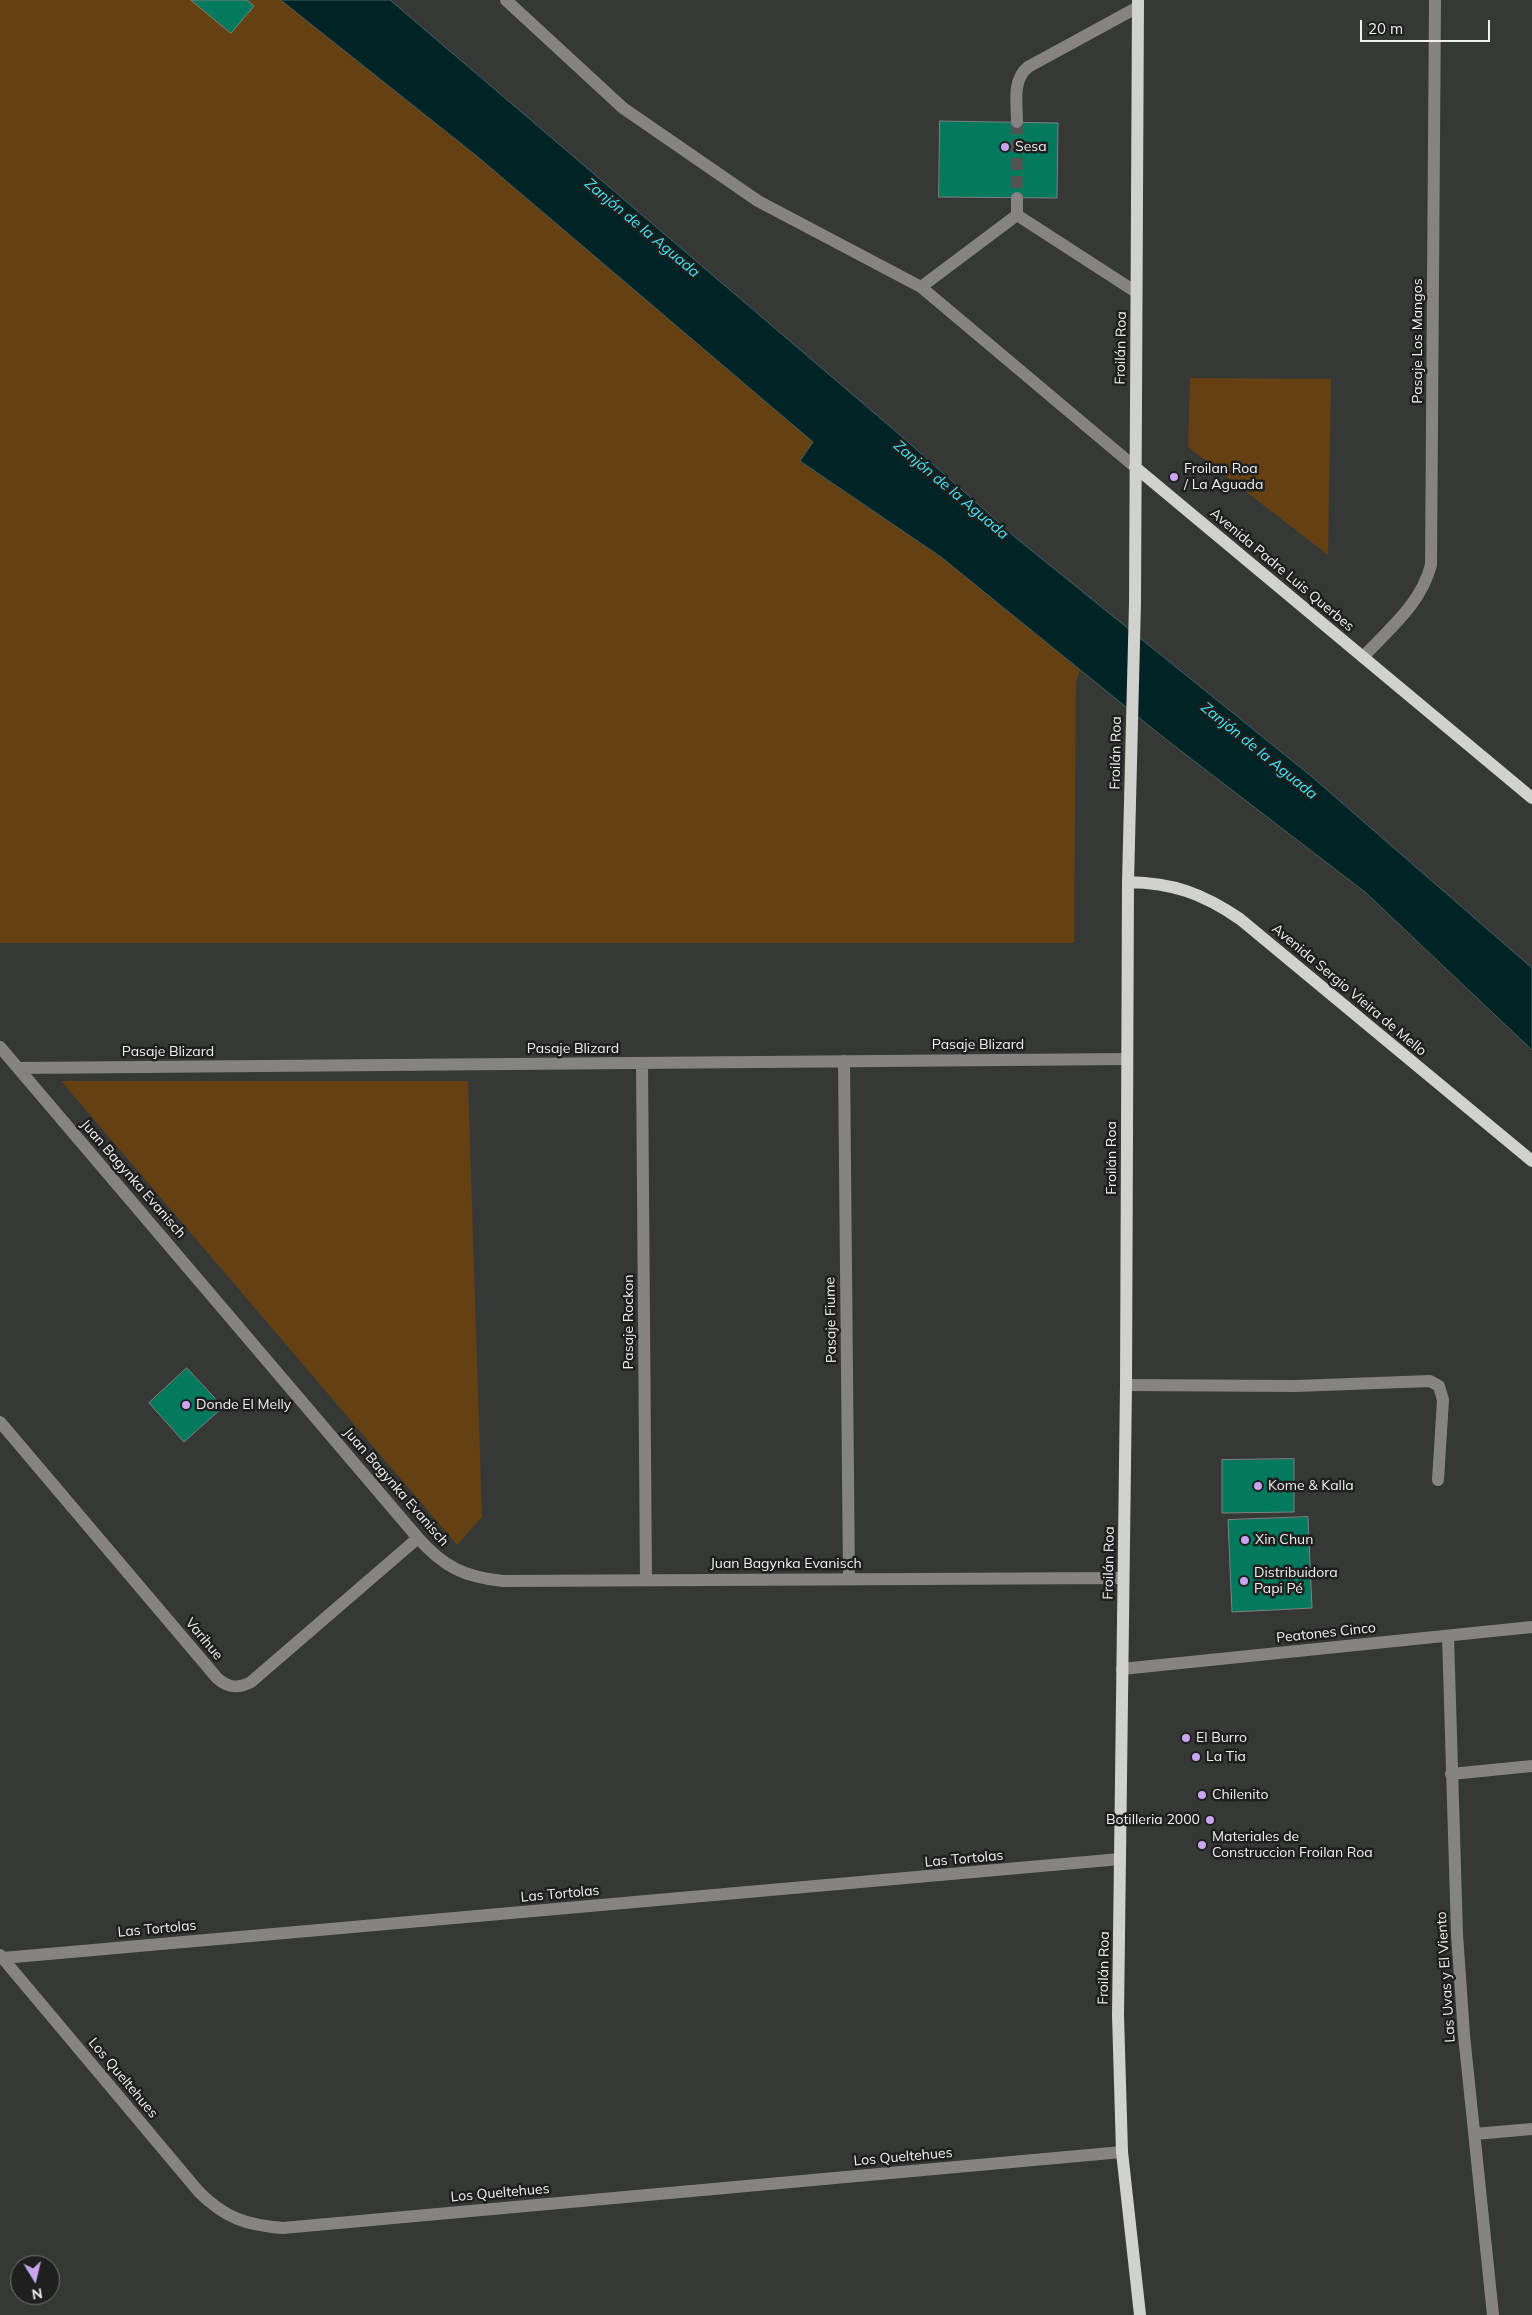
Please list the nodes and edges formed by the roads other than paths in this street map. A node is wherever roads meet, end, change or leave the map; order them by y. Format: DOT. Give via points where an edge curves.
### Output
graph roads {
  1 [pos="506,0"];
  2 [pos="1435,0"];
  3 [pos="1138,3"];
  4 [pos="1017,122"];
  5 [pos="1018,198"];
  6 [pos="1017,215"];
  7 [pos="921,287"];
  8 [pos="1136,292"];
  9 [pos="1134,467"];
  10 [pos="1363,658"];
  11 [pos="1532,798"];
  12 [pos="1128,882"];
  13 [pos="0,1047"];
  14 [pos="1127,1059"];
  15 [pos="844,1061"];
  16 [pos="642,1063"];
  17 [pos="18,1068"];
  18 [pos="1532,1162"];
  19 [pos="1126,1385"];
  20 [pos="0,1422"];
  21 [pos="1438,1480"];
  22 [pos="418,1538"];
  23 [pos="1123,1578"];
  24 [pos="849,1579"];
  25 [pos="646,1580"];
  26 [pos="1532,1627"];
  27 [pos="1448,1636"];
  28 [pos="1122,1669"];
  29 [pos="1532,1766"];
  30 [pos="1451,1774"];
  31 [pos="1120,1859"];
  32 [pos="1,1956"];
  33 [pos="1532,2129"];
  34 [pos="1475,2134"];
  35 [pos="1122,2152"];
  36 [pos="1140,2315"];
  37 [pos="1493,2315"];
  1 -- 7 [label="street, Avenida Padre Luis Querbes" via="624,108 742,190"];
  2 -- 10 [label="street, Pasaje Los Mangos" via="1431,565 1427,580 1412,605"];
  3 -- 4 [label="street" via="1020,74"];
  3 -- 8 [label="main road, Froilán Roa"];
  5 -- 6 [label="street"];
  6 -- 7 [label="street"];
  6 -- 8 [label="street"];
  7 -- 9 [label="street, Avenida Padre Luis Querbes"];
  8 -- 9 [label="main road, Froilán Roa"];
  9 -- 10 [label="main road, Avenida Padre Luis Querbes"];
  9 -- 12 [label="main road, Froilán Roa" via="1135,603"];
  10 -- 11 [label="main road, Avenida Padre Luis Querbes"];
  12 -- 14 [label="main road, Froilán Roa"];
  12 -- 18 [label="main road, Avenida Sergio Vieira de Mello" via="1153,883 1200,895 1240,918"];
  13 -- 17 [label="street, Juan Bagynka Evanisch"];
  14 -- 15 [label="street, Pasaje Blizard"];
  14 -- 19 [label="main road, Froilán Roa"];
  15 -- 16 [label="street, Pasaje Blizard"];
  15 -- 24 [label="street, Pasaje Fiume"];
  16 -- 17 [label="street, Pasaje Blizard"];
  16 -- 25 [label="street, Pasaje Rockon"];
  17 -- 22 [label="street, Juan Bagynka Evanisch"];
  19 -- 21 [label="street" via="1296,1386 1430,1381 1439,1386 1443,1400"];
  19 -- 23 [label="main road, Froilán Roa"];
  20 -- 22 [label="street, Varihue" via="217,1678 234,1687 251,1682"];
  22 -- 25 [label="street, Juan Bagynka Evanisch" via="442,1562 480,1579"];
  23 -- 24 [label="street, Juan Bagynka Evanisch"];
  23 -- 28 [label="main road, Froilán Roa"];
  24 -- 25 [label="street, Juan Bagynka Evanisch"];
  26 -- 27 [label="street, Peatones Cinco"];
  27 -- 28 [label="street, Peatones Cinco"];
  27 -- 30 [label="street, Las Uvas y El Viento"];
  28 -- 31 [label="main road, Froilán Roa"];
  29 -- 30 [label="street"];
  30 -- 34 [label="street, Las Uvas y El Viento" via="1457,1934"];
  31 -- 32 [label="street, Las Tortolas"];
  31 -- 35 [label="main road, Froilán Roa" via="1118,2025"];
  32 -- 35 [label="street, Los Queltehues" via="199,2192 232,2218 257,2226 282,2228"];
  33 -- 34 [label="street"];
  34 -- 37 [label="street, Las Uvas y El Viento"];
  35 -- 36 [label="main road, Froilán Roa"];
}
